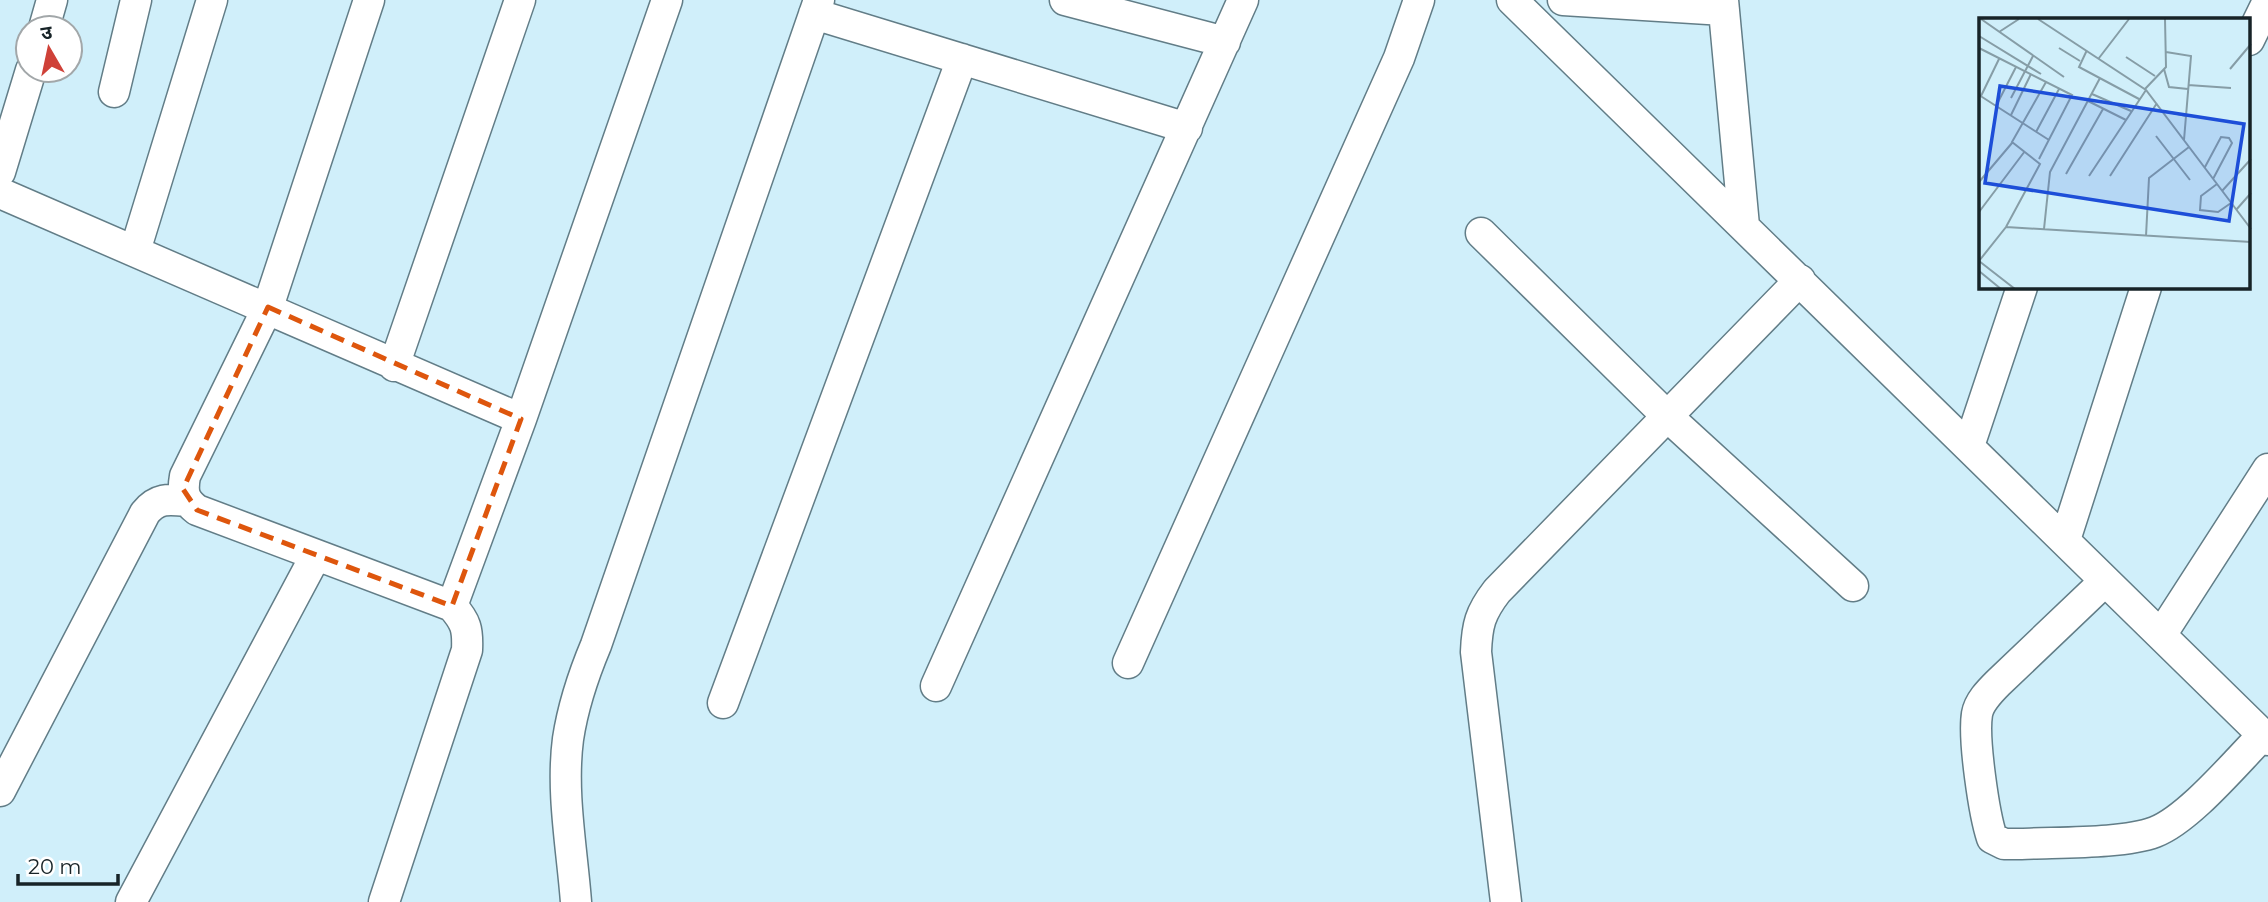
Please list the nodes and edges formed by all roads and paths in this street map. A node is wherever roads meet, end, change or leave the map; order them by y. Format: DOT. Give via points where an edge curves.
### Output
graph roads {
  1 [pos="136,0"];
  2 [pos="212,0"];
  3 [pos="369,0"];
  4 [pos="520,0"];
  5 [pos="667,0"];
  6 [pos="1065,0"];
  7 [pos="1243,0"];
  8 [pos="1419,0"];
  9 [pos="1512,0"];
  10 [pos="1563,0"];
  11 [pos="2268,1"];
  12 [pos="1724,5"];
  13 [pos="817,7"];
  14 [pos="2250,38"];
  15 [pos="1225,42"];
  16 [pos="962,59"];
  17 [pos="27,84"];
  18 [pos="114,92"];
  19 [pos="1187,128"];
  20 [pos="0,172"];
  21 [pos="0,193"];
  22 [pos="1744,226"];
  23 [pos="1481,233"];
  24 [pos="135,251"];
  25 [pos="1800,279"];
  26 [pos="2021,289"];
  27 [pos="2145,289"];
  28 [pos="268,307"];
  29 [pos="394,366"];
  30 [pos="1667,416"];
  31 [pos="521,419"];
  32 [pos="1969,446"];
  33 [pos="2268,469"];
  34 [pos="186,501"];
  35 [pos="2065,540"];
  36 [pos="316,555"];
  37 [pos="2105,580"];
  38 [pos="1853,586"];
  39 [pos="452,606"];
  40 [pos="2161,635"];
  41 [pos="1128,663"];
  42 [pos="936,686"];
  43 [pos="723,703"];
  44 [pos="2265,737"];
  45 [pos="0,792"];
  46 [pos="131,902"];
  47 [pos="384,902"];
  48 [pos="576,902"];
  49 [pos="1506,902"];
  1 -- 18 [label="street"];
  2 -- 24 [label="street"];
  3 -- 28 [label="street"];
  4 -- 29 [label="street"];
  5 -- 31 [label="street"];
  6 -- 15 [label="street"];
  7 -- 15 [label="street"];
  8 -- 41 [label="street" via="1399,58"];
  9 -- 22 [label="street"];
  10 -- 12 [label="street"];
  11 -- 14 [label="street"];
  12 -- 22 [label="street"];
  13 -- 16 [label="street"];
  13 -- 48 [label="street" via="581,681 568,740 567,769"];
  15 -- 19 [label="street"];
  16 -- 19 [label="street"];
  16 -- 43 [label="street"];
  17 -- 20 [label="street"];
  19 -- 42 [label="street"];
  21 -- 24 [label="street"];
  22 -- 25 [label="street"];
  23 -- 30 [label="street"];
  24 -- 28 [label="street"];
  25 -- 30 [label="street"];
  25 -- 32 [label="street"];
  26 -- 32 [label="street"];
  27 -- 35 [label="street"];
  28 -- 29 [label="street"];
  28 -- 34 [label="street" via="185,476"];
  29 -- 31 [label="street"];
  30 -- 38 [label="street"];
  30 -- 49 [label="street" via="1497,592 1484,608 1477,628 1476,652"];
  31 -- 39 [label="street"];
  32 -- 35 [label="street"];
  33 -- 40 [label="street"];
  34 -- 36 [label="street" via="197,510"];
  34 -- 45 [label="street" via="165,499 145,513"];
  35 -- 37 [label="street"];
  36 -- 39 [label="street"];
  36 -- 46 [label="street"];
  37 -- 40 [label="street"];
  37 -- 44 [label="street" via="1998,683 1977,712 1992,838 2021,844 2134,838 2155,832 2173,823"];
  39 -- 47 [label="street" via="468,631 467,650"];
  40 -- 44 [label="street"];
}
